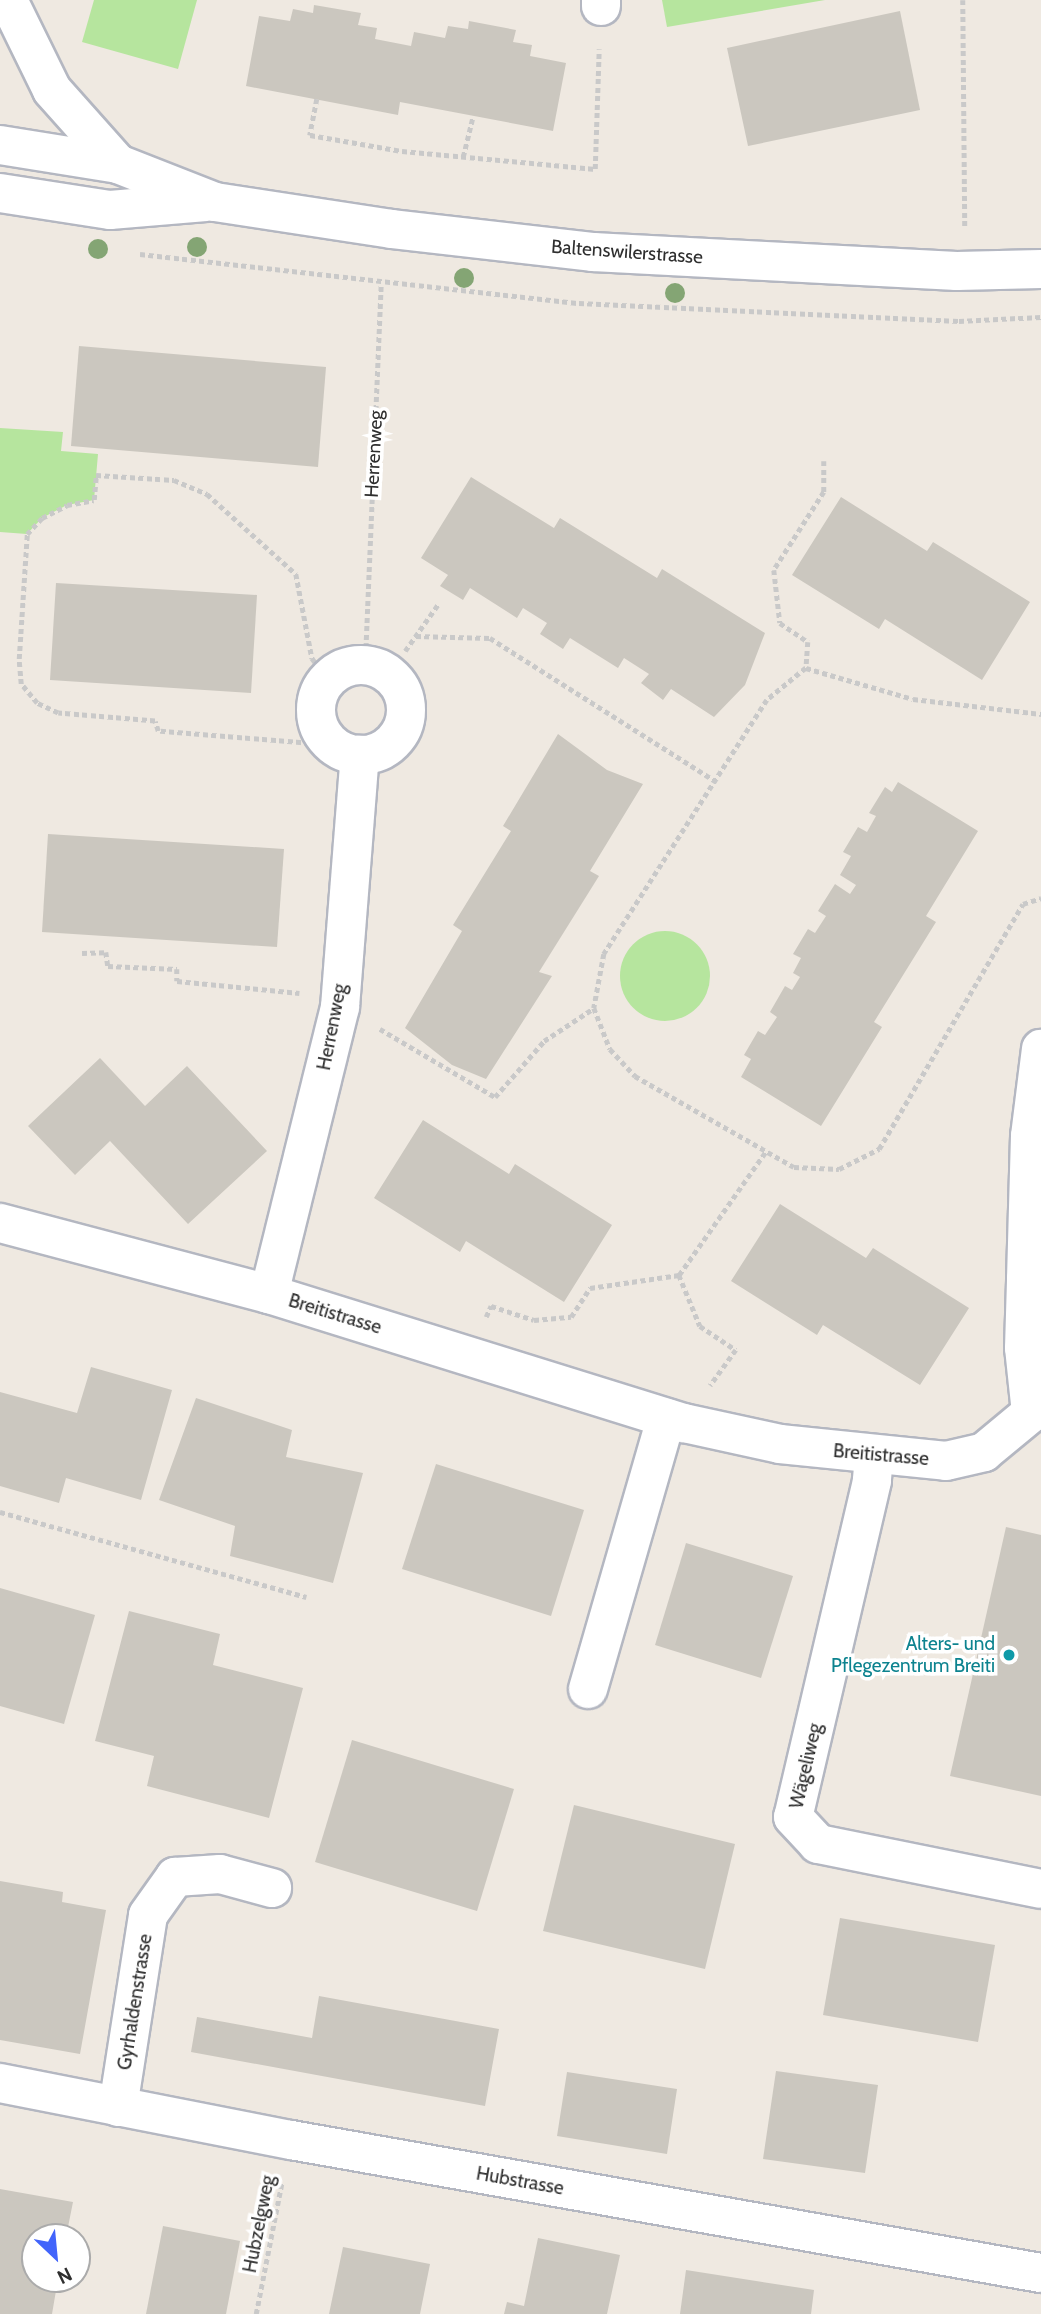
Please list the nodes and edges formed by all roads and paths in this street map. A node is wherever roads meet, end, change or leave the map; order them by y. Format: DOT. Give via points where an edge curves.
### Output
graph roads {
  1 [pos="8,0"];
  2 [pos="963,0"];
  3 [pos="601,3"];
  4 [pos="317,99"];
  5 [pos="473,116"];
  6 [pos="0,145"];
  7 [pos="463,157"];
  8 [pos="118,164"];
  9 [pos="0,193"];
  10 [pos="215,202"];
  11 [pos="965,229"];
  12 [pos="125,252"];
  13 [pos="1041,270"];
  14 [pos="381,284"];
  15 [pos="1041,317"];
  16 [pos="824,461"];
  17 [pos="439,603"];
  18 [pos="416,636"];
  19 [pos="405,651"];
  20 [pos="365,665"];
  21 [pos="806,668"];
  22 [pos="328,679"];
  23 [pos="1041,714"];
  24 [pos="346,749"];
  25 [pos="715,781"];
  26 [pos="1041,898"];
  27 [pos="82,953"];
  28 [pos="340,1007"];
  29 [pos="594,1008"];
  30 [pos="1041,1049"];
  31 [pos="766,1151"];
  32 [pos="0,1223"];
  33 [pos="679,1275"];
  34 [pos="269,1294"];
  35 [pos="482,1326"];
  36 [pos="1036,1416"];
  37 [pos="675,1420"];
  38 [pos="874,1456"];
  39 [pos="0,1512"];
  40 [pos="306,1597"];
  41 [pos="588,1689"];
  42 [pos="272,1888"];
  43 [pos="1041,1889"];
  44 [pos="0,2083"];
  45 [pos="118,2107"];
  46 [pos="291,2140"];
  47 [pos="1041,2273"];
  48 [pos="256,2314"];
  1 -- 8 [label="street" via="52,90"];
  2 -- 11 [label="path"];
  3 -- 7 [label="path" via="595,169"];
  4 -- 7 [label="path" via="310,135"];
  5 -- 7 [label="path"];
  6 -- 8 [label="street, Baltenswilerstrasse"];
  8 -- 10 [label="street, Baltenswilerstrasse"];
  9 -- 10 [label="street, Baltenswilerstrasse" via="110,210"];
  10 -- 13 [label="street, Baltenswilerstrasse" via="392,229 593,252 957,271"];
  12 -- 14 [label="path"];
  14 -- 15 [label="path" via="579,303 827,317 959,321"];
  14 -- 20 [label="path, Herrenweg"];
  16 -- 21 [label="path" via="824,492 774,570 780,624 808,642"];
  17 -- 18 [label="path"];
  18 -- 19 [label="path"];
  18 -- 25 [label="path" via="490,638"];
  20 -- 22 [label="street" via="339,671"];
  20 -- 24 [label="street" via="392,678 406,705 399,734 375,753"];
  21 -- 23 [label="path" via="913,699"];
  21 -- 25 [label="path" via="767,700"];
  22 -- 24 [label="street, Herrenweg" via="316,705 317,719"];
  22 -- 24 [label="path" via="312,658 296,574 207,494 174,480 96,475 94,500 67,505 42,518 27,534 19,659 21,684 37,703 58,713 155,721 158,731"];
  24 -- 28 [label="street, Herrenweg"];
  25 -- 29 [label="path" via="604,954"];
  26 -- 31 [label="path" via="1023,904 879,1149 839,1170 794,1167"];
  27 -- 28 [label="path" via="106,952 107,966 177,969 177,981 312,994"];
  28 -- 29 [label="path" via="495,1097 544,1041"];
  28 -- 34 [label="street, Herrenweg"];
  29 -- 31 [label="path" via="610,1049 635,1076"];
  30 -- 36 [label="street" via="1030,1136 1024,1348"];
  31 -- 33 [label="path"];
  32 -- 34 [label="street, Breitistrasse"];
  33 -- 35 [label="path" via="590,1287 571,1317 534,1320 491,1306"];
  33 -- 37 [label="path" via="699,1326 736,1350"];
  34 -- 37 [label="street, Breitistrasse"];
  36 -- 38 [label="street, Breitistrasse" via="984,1452 946,1461"];
  37 -- 38 [label="street, Breitistrasse" via="780,1444"];
  37 -- 41 [label="street"];
  38 -- 43 [label="street, Wägeliweg" via="872,1481 793,1816 818,1844"];
  39 -- 40 [label="path"];
  42 -- 45 [label="street, Gyrhaldenstrasse" via="220,1874 175,1877 148,1915"];
  44 -- 45 [label="street, Hubstrasse"];
  45 -- 46 [label="street, Hubstrasse"];
  46 -- 47 [label="street, Hubstrasse"];
  46 -- 48 [label="path, Hubzelgweg"];
}
